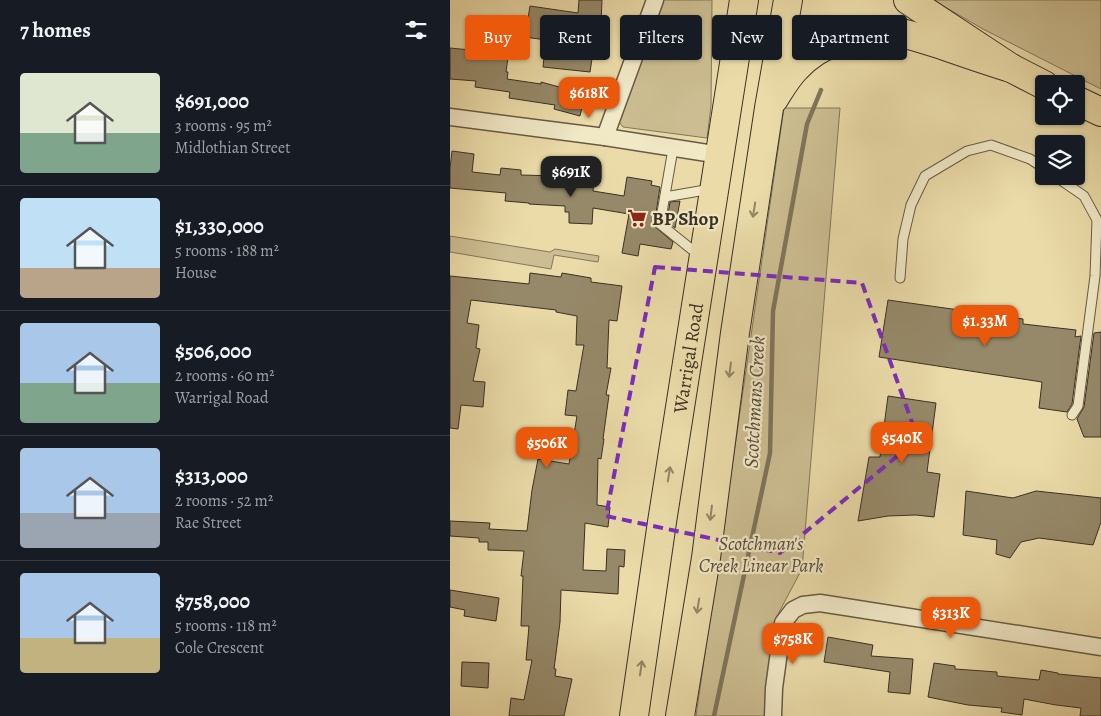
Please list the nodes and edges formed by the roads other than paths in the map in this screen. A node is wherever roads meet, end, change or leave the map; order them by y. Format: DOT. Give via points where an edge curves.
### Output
graph roads {
  1 [pos="655,0"];
  2 [pos="724,0"];
  3 [pos="744,0"];
  4 [pos="788,0"];
  5 [pos="908,0"];
  6 [pos="1011,68"];
  7 [pos="1035,80"];
  8 [pos="731,83"];
  9 [pos="1085,104"];
  10 [pos="769,108"];
  11 [pos="1101,112"];
  12 [pos="450,116"];
  13 [pos="605,137"];
  14 [pos="673,149"];
  15 [pos="720,155"];
  16 [pos="1035,162"];
  17 [pos="1068,185"];
  18 [pos="715,188"];
  19 [pos="665,197"];
  20 [pos="704,260"];
  21 [pos="1098,277"];
  22 [pos="900,278"];
  23 [pos="1072,415"];
  24 [pos="1101,647"];
  25 [pos="634,716"];
  26 [pos="680,716"];
  27 [pos="773,716"];
  1 -- 13 [label="street"];
  2 -- 8 [label="highway"];
  3 -- 8 [label="highway, Warrigal Road"];
  4 -- 10 [label="highway"];
  5 -- 6 [label="highway"];
  6 -- 7 [label="highway"];
  6 -- 10 [label="highway" via="913,36 879,31 859,34 839,40 809,56 786,81"];
  8 -- 15 [label="highway, Warrigal Road"];
  9 -- 11 [label="highway"];
  10 -- 26 [label="highway, one-way" via="706,558"];
  12 -- 13 [label="street"];
  13 -- 14 [label="street"];
  14 -- 15 [label="street"];
  14 -- 19 [label="lane"];
  15 -- 18 [label="highway, Warrigal Road"];
  16 -- 22 [label="lane" via="991,145 967,150 925,176 911,205 903,239"];
  17 -- 21 [label="lane" via="1084,196 1096,220"];
  18 -- 19 [label="lane"];
  18 -- 20 [label="highway, Warrigal Road"];
  19 -- 20 [label="lane" via="660,224"];
  25 -- 20 [label="highway, Warrigal Road, one-way"];
  21 -- 23 [label="lane" via="1078,406"];
  24 -- 27 [label="street" via="820,603 803,605 793,610 783,622"];
}
